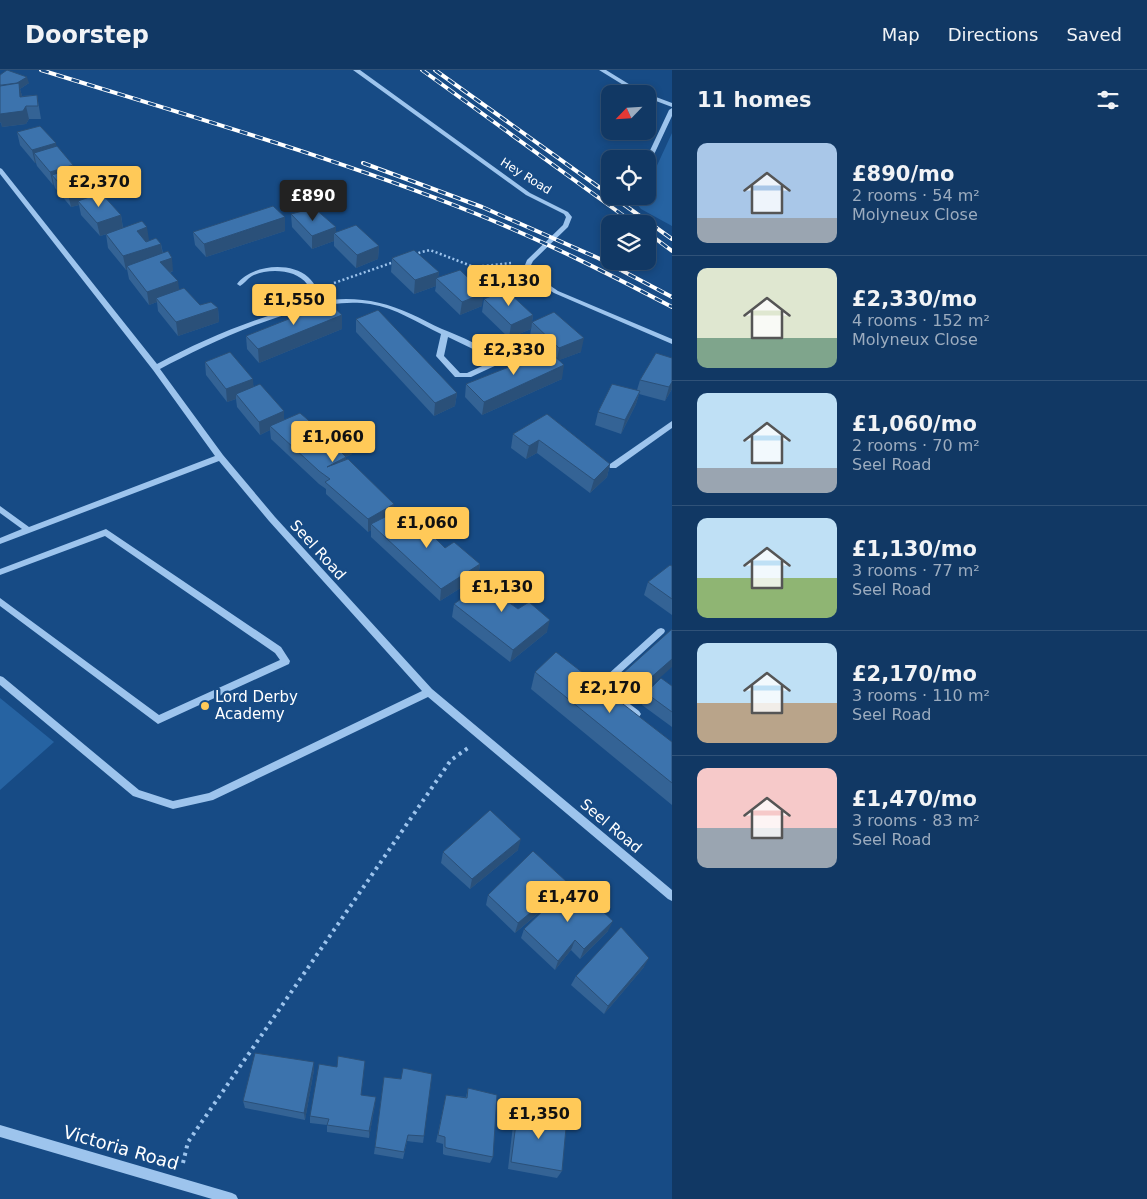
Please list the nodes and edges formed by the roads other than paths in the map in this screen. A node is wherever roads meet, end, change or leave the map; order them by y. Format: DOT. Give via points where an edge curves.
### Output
graph roads {
  1 [pos="356,70"];
  2 [pos="602,70"];
  3 [pos="627,85"];
  4 [pos="656,99"];
  5 [pos="672,105"];
  6 [pos="672,110"];
  7 [pos="653,150"];
  8 [pos="0,170"];
  9 [pos="240,284"];
  10 [pos="317,302"];
  11 [pos="445,332"];
  12 [pos="672,342"];
  13 [pos="156,368"];
  14 [pos="672,424"];
  15 [pos="220,457"];
  16 [pos="613,466"];
  17 [pos="0,509"];
  18 [pos="28,530"];
  19 [pos="0,541"];
  20 [pos="0,572"];
  21 [pos="0,601"];
  22 [pos="661,631"];
  23 [pos="0,680"];
  24 [pos="428,692"];
  25 [pos="643,720"];
  26 [pos="672,896"];
  27 [pos="0,1131"];
  28 [pos="232,1199"];
  1 -- 12 [label="street, Hey Road" via="528,194 566,213 569,217 566,226 530,260 528,265 533,277 556,292"];
  2 -- 3 [label="street"];
  4 -- 5 [label="street"];
  6 -- 7 [label="street"];
  8 -- 13 [label="street, Seel Road"];
  9 -- 10 [label="street" via="245,277 258,272 289,269 301,275 315,290"];
  10 -- 11 [label="street" via="344,299 371,302 394,308"];
  10 -- 13 [label="street" via="198,345"];
  11 -- 11 [label="street" via="440,356 458,375 468,375 498,361"];
  13 -- 15 [label="street, Seel Road"];
  14 -- 16 [label="street"];
  15 -- 18 [label="street"];
  15 -- 24 [label="street, Seel Road"];
  17 -- 18 [label="street"];
  18 -- 19 [label="street"];
  20 -- 21 [label="street" via="106,532 278,650 286,661 158,720"];
  22 -- 25 [label="street" via="600,686"];
  23 -- 24 [label="street" via="136,792 173,805 210,797"];
  24 -- 26 [label="street, Seel Road"];
  27 -- 28 [label="street, Victoria Road"];
}
